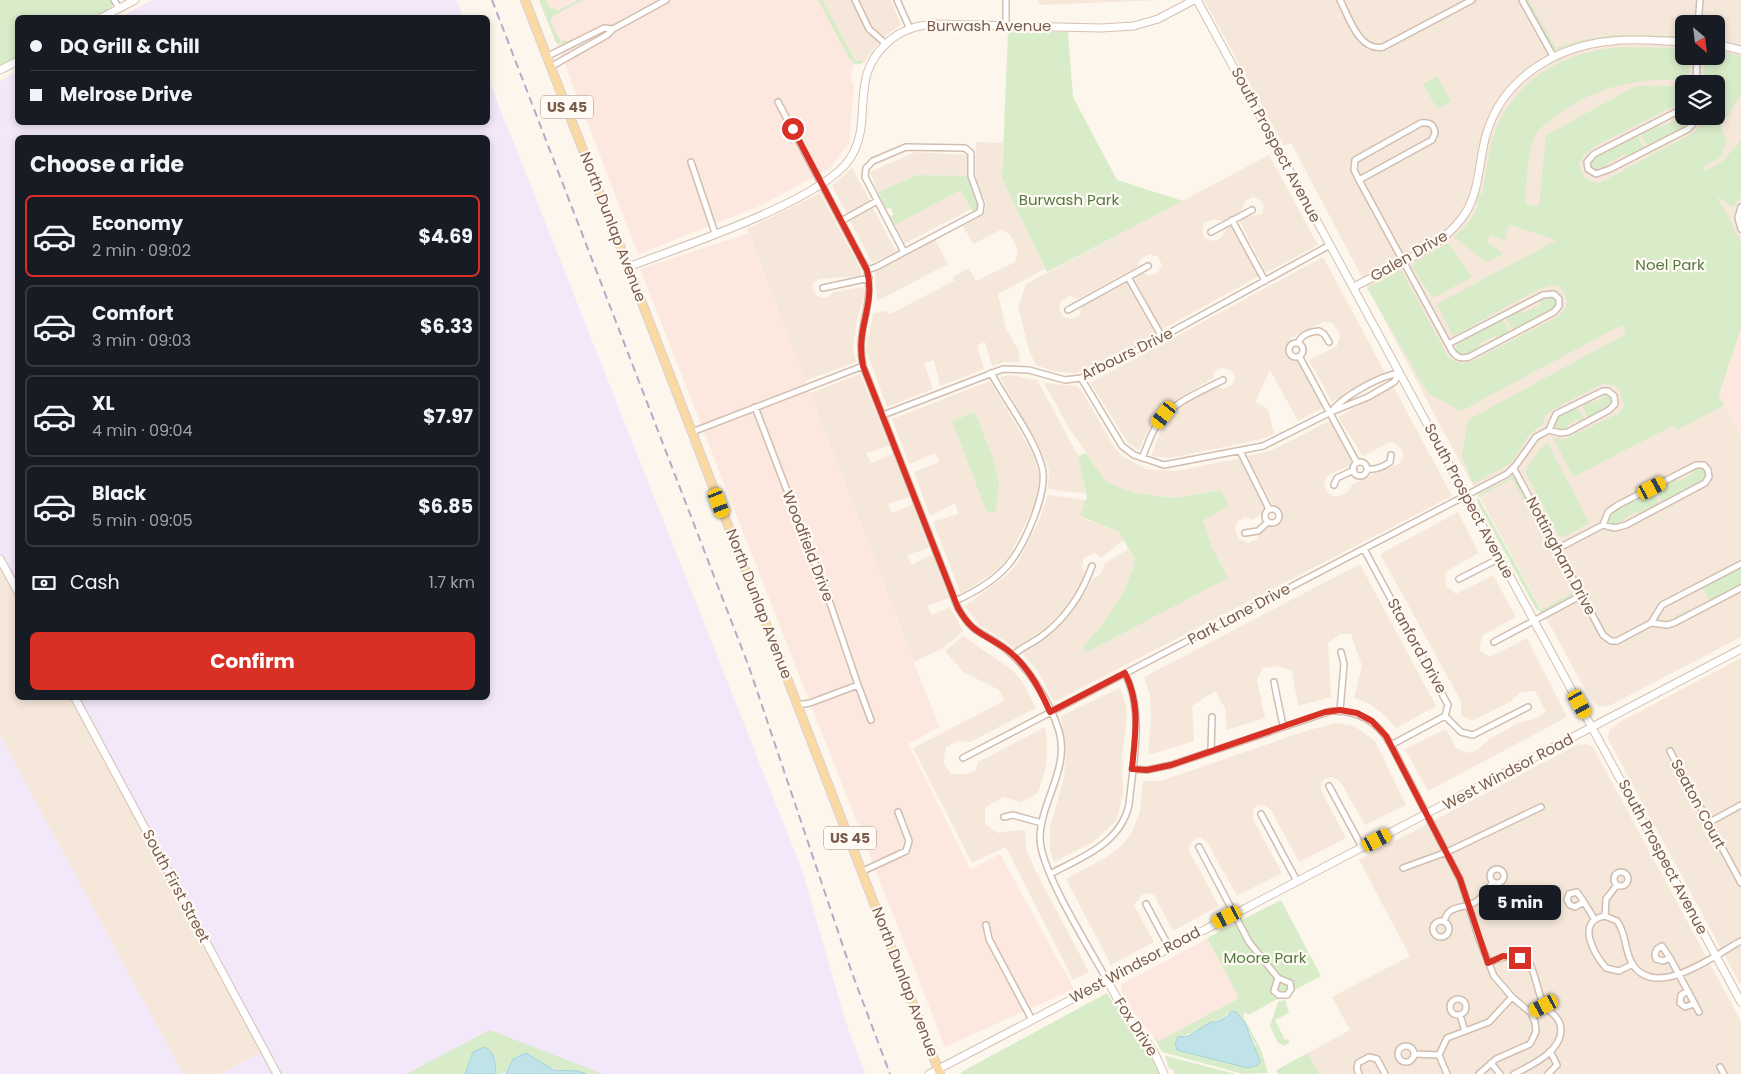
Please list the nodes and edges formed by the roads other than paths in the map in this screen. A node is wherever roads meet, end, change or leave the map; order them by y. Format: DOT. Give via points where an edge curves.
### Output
graph roads {
  1 [pos="114,0"];
  2 [pos="135,0"];
  3 [pos="525,0"];
  4 [pos="666,0"];
  5 [pos="897,0"];
  6 [pos="1006,0"];
  7 [pos="1196,0"];
  8 [pos="1340,0"];
  9 [pos="1472,0"];
  10 [pos="1522,0"];
  11 [pos="1700,0"];
  12 [pos="858,1"];
  13 [pos="119,8"];
  14 [pos="106,15"];
  15 [pos="1699,15"];
  16 [pos="1006,25"];
  17 [pos="612,28"];
  18 [pos="910,29"];
  19 [pos="1675,42"];
  20 [pos="886,44"];
  21 [pos="1725,46"];
  22 [pos="1741,50"];
  23 [pos="548,56"];
  24 [pos="1553,56"];
  25 [pos="15,62"];
  26 [pos="552,66"];
  27 [pos="0,70"];
  28 [pos="778,102"];
  29 [pos="1675,113"];
  30 [pos="1692,125"];
  31 [pos="691,162"];
  32 [pos="1359,180"];
  33 [pos="822,183"];
  34 [pos="877,201"];
  35 [pos="1741,207"];
  36 [pos="1252,210"];
  37 [pos="842,220"];
  38 [pos="1232,220"];
  39 [pos="1741,229"];
  40 [pos="1211,232"];
  41 [pos="715,233"];
  42 [pos="1330,245"];
  43 [pos="904,252"];
  44 [pos="1403,261"];
  45 [pos="1148,266"];
  46 [pos="628,268"];
  47 [pos="867,270"];
  48 [pos="1128,277"];
  49 [pos="869,278"];
  50 [pos="1265,281"];
  51 [pos="823,288"];
  52 [pos="1354,288"];
  53 [pos="1068,310"];
  54 [pos="1162,338"];
  55 [pos="1329,342"];
  56 [pos="1298,343"];
  57 [pos="1448,344"];
  58 [pos="1299,356"];
  59 [pos="863,366"];
  60 [pos="991,373"];
  61 [pos="1400,373"];
  62 [pos="1081,378"];
  63 [pos="1223,380"];
  64 [pos="1363,389"];
  65 [pos="1368,397"];
  66 [pos="755,407"];
  67 [pos="1331,412"];
  68 [pos="883,415"];
  69 [pos="1549,430"];
  70 [pos="692,432"];
  71 [pos="1240,451"];
  72 [pos="1391,455"];
  73 [pos="1142,458"];
  74 [pos="1357,463"];
  75 [pos="1367,469"];
  76 [pos="1514,469"];
  77 [pos="1354,470"];
  78 [pos="1334,484"];
  79 [pos="1467,495"];
  80 [pos="1269,509"];
  81 [pos="1268,522"];
  82 [pos="1603,525"];
  83 [pos="1245,533"];
  84 [pos="1364,548"];
  85 [pos="1557,549"];
  86 [pos="1500,558"];
  87 [pos="0,559"];
  88 [pos="1741,564"];
  89 [pos="1092,566"];
  90 [pos="1459,579"];
  91 [pos="15,586"];
  92 [pos="1741,588"];
  93 [pos="1582,595"];
  94 [pos="955,601"];
  95 [pos="1534,621"];
  96 [pos="1652,623"];
  97 [pos="1494,642"];
  98 [pos="1741,649"];
  99 [pos="1341,652"];
  100 [pos="1013,655"];
  101 [pos="1125,673"];
  102 [pos="1274,682"];
  103 [pos="858,685"];
  104 [pos="76,700"];
  105 [pos="798,706"];
  106 [pos="1528,707"];
  107 [pos="1340,710"];
  108 [pos="1050,712"];
  109 [pos="1445,716"];
  110 [pos="1212,717"];
  111 [pos="872,720"];
  112 [pos="1282,726"];
  113 [pos="1593,727"];
  114 [pos="1391,745"];
  115 [pos="1211,751"];
  116 [pos="1670,751"];
  117 [pos="963,758"];
  118 [pos="1132,769"];
  119 [pos="1329,786"];
  120 [pos="1741,805"];
  121 [pos="1541,807"];
  122 [pos="898,812"];
  123 [pos="1261,814"];
  124 [pos="1427,814"];
  125 [pos="1004,817"];
  126 [pos="1042,823"];
  127 [pos="1708,823"];
  128 [pos="1198,847"];
  129 [pos="1362,847"];
  130 [pos="1447,852"];
  131 [pos="1403,868"];
  132 [pos="863,871"];
  133 [pos="1050,874"];
  134 [pos="1297,881"];
  135 [pos="1493,882"];
  136 [pos="1741,883"];
  137 [pos="1616,885"];
  138 [pos="1584,902"];
  139 [pos="1146,904"];
  140 [pos="1469,904"];
  141 [pos="1233,914"];
  142 [pos="1605,916"];
  143 [pos="1595,920"];
  144 [pos="1444,922"];
  145 [pos="986,925"];
  146 [pos="1741,941"];
  147 [pos="1169,948"];
  148 [pos="1716,955"];
  149 [pos="1670,958"];
  150 [pos="1488,963"];
  151 [pos="1633,964"];
  152 [pos="1679,974"];
  153 [pos="1278,978"];
  154 [pos="1107,980"];
  155 [pos="1688,991"];
  156 [pos="1512,997"];
  157 [pos="1741,1002"];
  158 [pos="1694,1004"];
  159 [pos="1544,1006"];
  160 [pos="1699,1012"];
  161 [pos="1531,1013"];
  162 [pos="1460,1015"];
  163 [pos="1032,1020"];
  164 [pos="1465,1031"];
  165 [pos="1550,1051"];
  166 [pos="1414,1054"];
  167 [pos="1439,1055"];
  168 [pos="1491,1063"];
  169 [pos="1720,1067"];
  170 [pos="939,1072"];
  171 [pos="277,1074"];
  172 [pos="929,1074"];
  173 [pos="1164,1074"];
  174 [pos="1359,1074"];
  175 [pos="1385,1074"];
  176 [pos="1448,1074"];
  177 [pos="1479,1074"];
  178 [pos="1500,1074"];
  179 [pos="1514,1074"];
  180 [pos="1548,1074"];
  181 [pos="1724,1074"];
  1 -- 13 [label="street"];
  2 -- 13 [label="main road"];
  3 -- 23 [label="main road, North Dunlap Avenue / US 45"];
  4 -- 17 [label="street"];
  5 -- 18 [label="street"];
  6 -- 16 [label="street"];
  7 -- 16 [label="main road, Burwash Avenue" via="1158,19 1134,26"];
  7 -- 42 [label="main road, South Prospect Avenue"];
  8 -- 9 [label="street" via="1364,42 1376,48 1383,48"];
  10 -- 24 [label="street"];
  11 -- 15 [label="street"];
  12 -- 20 [label="street" via="869,29"];
  13 -- 14 [label="main road"];
  16 -- 18 [label="main road, Burwash Avenue" via="935,24"];
  17 -- 23 [label="street" via="604,28"];
  17 -- 26 [label="street" via="608,35"];
  18 -- 20 [label="main road, Burwash Avenue"];
  19 -- 24 [label="main road, Galen Drive" via="1610,41 1580,46"];
  20 -- 33 [label="main road, Burwash Avenue" via="875,56 866,75 857,146 843,167"];
  21 -- 22 [label="main road"];
  23 -- 26 [label="main road, North Dunlap Avenue / US 45"];
  24 -- 44 [label="main road, Galen Drive" via="1513,86 1495,112 1487,132 1475,192 1464,216 1442,238"];
  25 -- 27 [label="main road"];
  26 -- 46 [label="main road, North Dunlap Avenue / US 45"];
  28 -- 33 [label="street"];
  29 -- 30 [label="street" via="1594,154 1587,162 1588,169 1596,174 1610,169"];
  31 -- 41 [label="street"];
  32 -- 32 [label="street" via="1427,144 1434,137 1434,127 1421,123 1360,156 1353,166"];
  32 -- 44 [label="street"];
  33 -- 37 [label="street"];
  33 -- 41 [label="main road, Burwash Avenue" via="764,213"];
  34 -- 37 [label="street"];
  34 -- 43 [label="street"];
  34 -- 43 [label="street" via="864,174 873,161 911,146 965,148 971,153 971,176 981,204 980,212"];
  35 -- 39 [label="street" via="1738,218"];
  36 -- 38 [label="street"];
  37 -- 47 [label="street"];
  38 -- 40 [label="street"];
  38 -- 50 [label="street"];
  41 -- 46 [label="main road, Burwash Avenue"];
  42 -- 50 [label="street, Arbours Drive"];
  42 -- 52 [label="main road, South Prospect Avenue"];
  43 -- 47 [label="street"];
  44 -- 52 [label="main road, Galen Drive"];
  44 -- 57 [label="street"];
  45 -- 48 [label="street"];
  46 -- 70 [label="main road, North Dunlap Avenue / US 45"];
  47 -- 49 [label="street"];
  48 -- 53 [label="street"];
  48 -- 54 [label="street"];
  49 -- 51 [label="street"];
  49 -- 59 [label="street" via="869,303 860,338"];
  50 -- 54 [label="street, Arbours Drive"];
  52 -- 61 [label="main road, South Prospect Avenue"];
  54 -- 62 [label="street, Arbours Drive"];
  55 -- 56 [label="street" via="1319,331 1305,335"];
  56 -- 58 [label="street" via="1303,349"];
  56 -- 58 [label="street" via="1289,349 1292,355"];
  57 -- 57 [label="street" via="1543,294 1554,294 1559,298 1560,306 1554,312 1469,357 1455,356"];
  58 -- 67 [label="street"];
  59 -- 66 [label="street"];
  59 -- 68 [label="street"];
  60 -- 62 [label="street, Arbours Drive" via="1019,369 1056,378"];
  60 -- 68 [label="street, Arbours Drive"];
  60 -- 94 [label="street" via="1036,451 1044,477 1043,492 1007,566"];
  61 -- 64 [label="street" via="1390,374"];
  61 -- 65 [label="street" via="1394,382"];
  61 -- 79 [label="main road, South Prospect Avenue"];
  62 -- 73 [label="street" via="1122,446"];
  63 -- 73 [label="street" via="1164,415"];
  64 -- 65 [label="street"];
  64 -- 67 [label="street" via="1341,401"];
  65 -- 67 [label="street"];
  66 -- 70 [label="street"];
  66 -- 103 [label="street, Woodfield Drive" via="828,596"];
  67 -- 71 [label="street" via="1268,444"];
  67 -- 74 [label="street"];
  68 -- 94 [label="street"];
  69 -- 69 [label="street" via="1568,432 1609,410 1615,404 1614,396 1604,390 1556,414"];
  69 -- 76 [label="street" via="1536,437"];
  70 -- 105 [label="main road, North Dunlap Avenue / US 45"];
  71 -- 73 [label="street" via="1176,464 1158,465"];
  71 -- 80 [label="street"];
  72 -- 75 [label="street" via="1390,462 1385,465"];
  74 -- 75 [label="street" via="1364,463"];
  74 -- 77 [label="street"];
  75 -- 77 [label="street" via="1360,476"];
  76 -- 79 [label="street, Park Lane Drive"];
  76 -- 85 [label="street, Nottingham Drive"];
  77 -- 78 [label="street" via="1336,478"];
  79 -- 84 [label="street, Park Lane Drive"];
  79 -- 86 [label="main road, South Prospect Avenue"];
  80 -- 81 [label="street" via="1265,515"];
  80 -- 81 [label="street" via="1277,510 1280,517 1275,522"];
  81 -- 83 [label="street" via="1258,531"];
  82 -- 82 [label="street" via="1608,512 1618,505 1696,465 1704,465 1708,470 1710,477 1705,483 1626,525 1615,528"];
  82 -- 85 [label="street"];
  84 -- 101 [label="street, Park Lane Drive"];
  84 -- 109 [label="street, Stanford Drive" via="1447,702"];
  85 -- 93 [label="street, Nottingham Drive"];
  86 -- 90 [label="street"];
  86 -- 95 [label="main road, South Prospect Avenue"];
  87 -- 91 [label="main road"];
  88 -- 96 [label="street" via="1662,605"];
  89 -- 100 [label="street" via="1086,585 1062,618"];
  92 -- 96 [label="street" via="1674,623"];
  93 -- 95 [label="street"];
  93 -- 96 [label="street, Nottingham Drive" via="1603,635 1611,641"];
  94 -- 100 [label="street" via="969,626"];
  95 -- 97 [label="street"];
  95 -- 113 [label="main road, South Prospect Avenue"];
  98 -- 113 [label="main road, West Windsor Road"];
  99 -- 107 [label="street" via="1344,664"];
  100 -- 108 [label="street" via="1027,669"];
  101 -- 108 [label="street, Park Lane Drive"];
  101 -- 118 [label="street" via="1137,710"];
  102 -- 112 [label="street"];
  103 -- 105 [label="street"];
  103 -- 111 [label="street, Woodfield Drive"];
  104 -- 171 [label="main road, South First Street"];
  105 -- 132 [label="main road, North Dunlap Avenue / US 45"];
  106 -- 109 [label="street" via="1473,735 1460,732"];
  107 -- 112 [label="street"];
  107 -- 114 [label="street" via="1357,713 1372,721"];
  108 -- 117 [label="street, Park Lane Drive"];
  108 -- 126 [label="street" via="1058,730 1061,754"];
  109 -- 114 [label="street, Stanford Drive"];
  110 -- 115 [label="street"];
  112 -- 115 [label="street"];
  113 -- 124 [label="main road, West Windsor Road"];
  113 -- 148 [label="main road, South Prospect Avenue"];
  114 -- 124 [label="street"];
  115 -- 118 [label="street" via="1157,769"];
  116 -- 127 [label="street, Seaton Court"];
  118 -- 133 [label="street" via="1127,812 1117,832 1102,846"];
  119 -- 129 [label="street"];
  120 -- 127 [label="street"];
  121 -- 130 [label="street"];
  122 -- 132 [label="street" via="908,840 906,852"];
  123 -- 134 [label="street"];
  124 -- 129 [label="main road, West Windsor Road"];
  124 -- 130 [label="street"];
  125 -- 126 [label="street" via="1013,815"];
  126 -- 133 [label="street" via="1040,844"];
  127 -- 136 [label="street, Seaton Court"];
  128 -- 141 [label="street"];
  129 -- 134 [label="main road, West Windsor Road"];
  130 -- 131 [label="street"];
  130 -- 140 [label="street"];
  132 -- 170 [label="main road, North Dunlap Avenue / US 45"];
  133 -- 154 [label="street"];
  134 -- 141 [label="main road, West Windsor Road"];
  135 -- 140 [label="street" via="1477,901"];
  137 -- 142 [label="street" via="1606,898"];
  138 -- 143 [label="street"];
  139 -- 147 [label="street"];
  140 -- 144 [label="street" via="1453,909"];
  140 -- 150 [label="street"];
  141 -- 147 [label="main road, West Windsor Road"];
  141 -- 153 [label="street" via="1248,942"];
  142 -- 143 [label="street"];
  142 -- 151 [label="street" via="1620,926"];
  143 -- 151 [label="street" via="1587,934 1603,965 1617,972"];
  145 -- 163 [label="street" via="989,939"];
  146 -- 148 [label="street"];
  147 -- 154 [label="main road, West Windsor Road"];
  148 -- 152 [label="street"];
  148 -- 157 [label="main road, South Prospect Avenue"];
  149 -- 152 [label="street"];
  150 -- 156 [label="street" via="1494,976"];
  150 -- 159 [label="street" via="1503,956 1529,962"];
  151 -- 152 [label="street" via="1643,974 1654,978"];
  152 -- 155 [label="street"];
  154 -- 163 [label="main road, West Windsor Road"];
  154 -- 173 [label="main road, Fox Drive" via="1127,1016 1154,1052"];
  155 -- 158 [label="street"];
  155 -- 158 [label="street" via="1681,995 1680,1003 1685,1007"];
  156 -- 161 [label="street"];
  156 -- 164 [label="street" via="1489,1022"];
  158 -- 160 [label="street"];
  159 -- 161 [label="street"];
  159 -- 165 [label="street" via="1560,1023 1557,1045"];
  161 -- 168 [label="street" via="1536,1027 1530,1044"];
  162 -- 164 [label="street"];
  163 -- 170 [label="main road, West Windsor Road"];
  164 -- 167 [label="street" via="1447,1038"];
  165 -- 179 [label="street"];
  165 -- 180 [label="street" via="1557,1065"];
  166 -- 167 [label="street"];
  167 -- 176 [label="street"];
  168 -- 177 [label="street"];
  168 -- 178 [label="street"];
  169 -- 181 [label="street"];
  170 -- 172 [label="main road, West Windsor Road"];
  174 -- 175 [label="street" via="1358,1063 1369,1057 1376,1059"];
}
